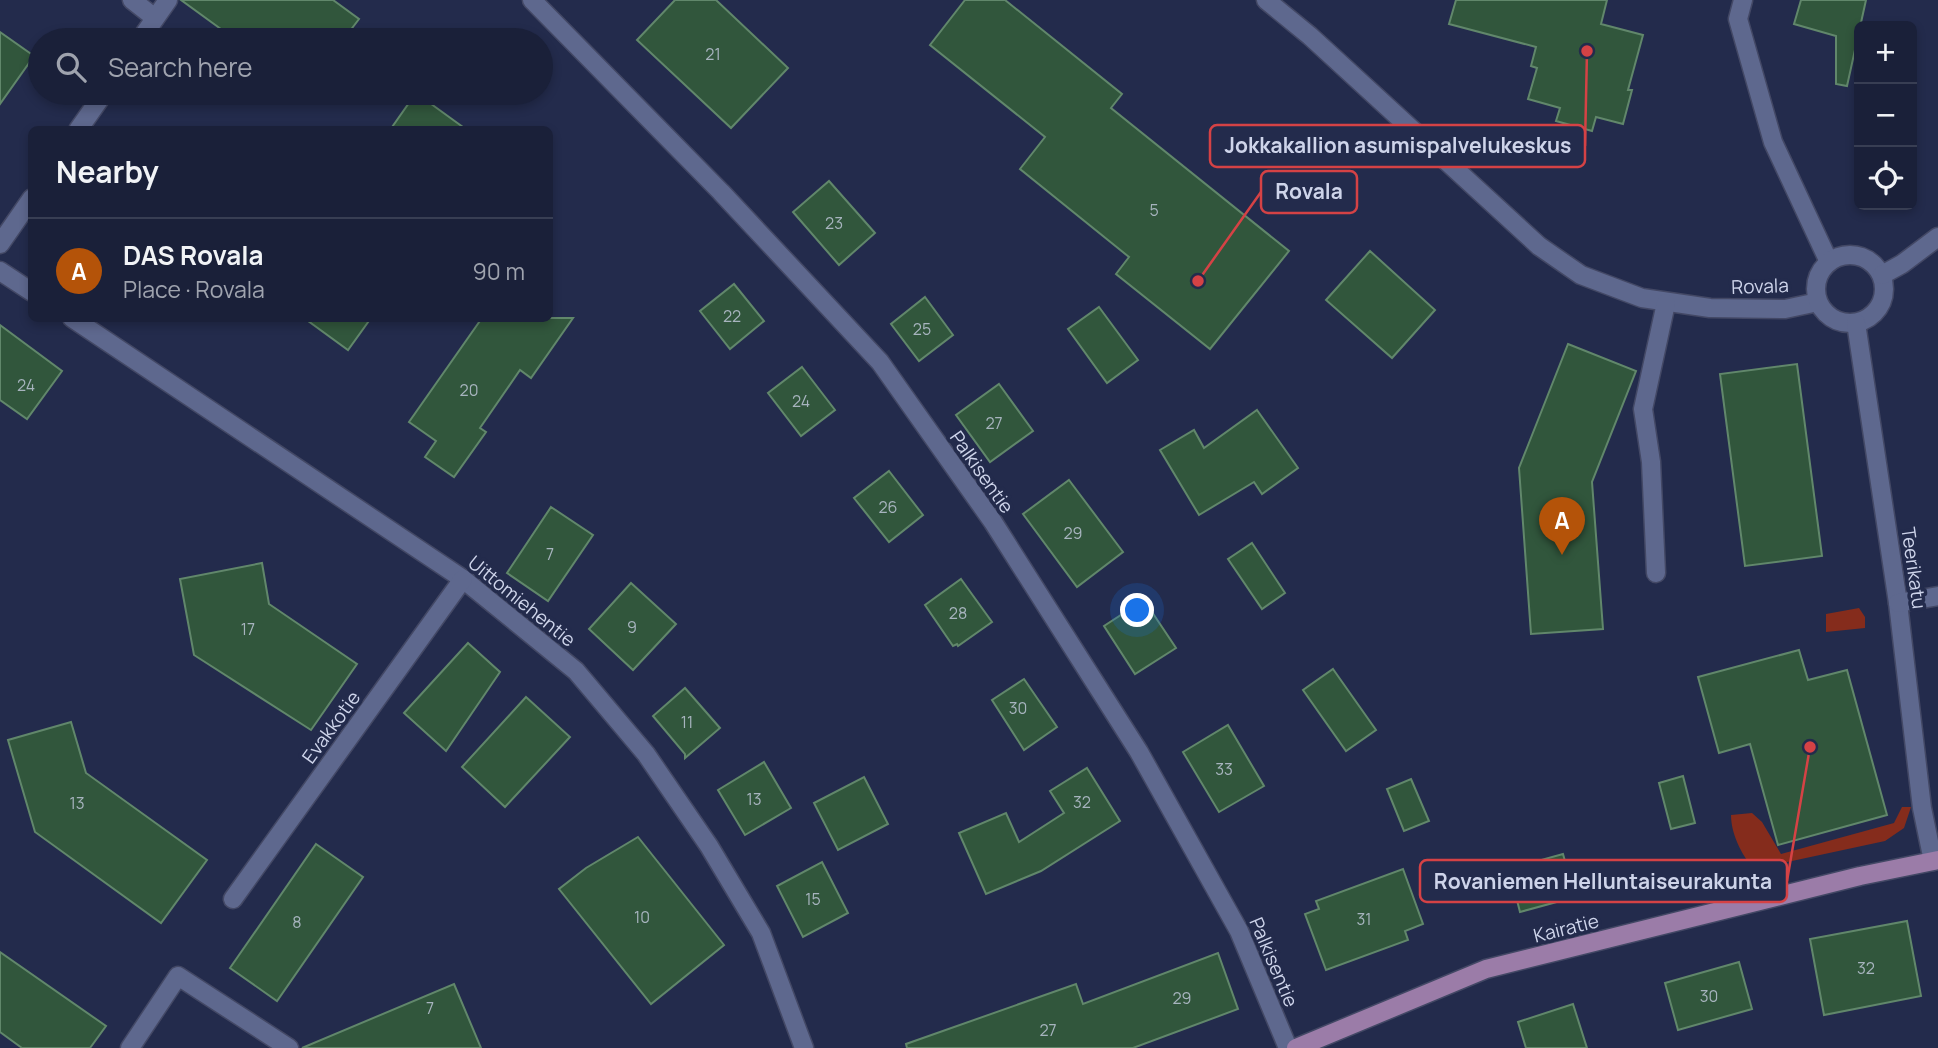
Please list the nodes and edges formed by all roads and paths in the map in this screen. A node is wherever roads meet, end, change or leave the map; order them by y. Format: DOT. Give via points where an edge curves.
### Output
graph roads {
  1 [pos="132,0"];
  2 [pos="168,0"];
  3 [pos="532,0"];
  4 [pos="1266,0"];
  5 [pos="1743,0"];
  6 [pos="155,18"];
  7 [pos="148,28"];
  8 [pos="96,105"];
  9 [pos="81,126"];
  10 [pos="28,204"];
  11 [pos="1938,237"];
  12 [pos="0,244"];
  13 [pos="1829,262"];
  14 [pos="0,271"];
  15 [pos="1882,275"];
  16 [pos="28,289"];
  17 [pos="1818,302"];
  18 [pos="1666,303"];
  19 [pos="78,322"];
  20 [pos="1856,323"];
  21 [pos="1656,573"];
  22 [pos="463,579"];
  23 [pos="1938,596"];
  24 [pos="1898,603"];
  25 [pos="1935,861"];
  26 [pos="233,899"];
  27 [pos="130,1048"];
  28 [pos="289,1048"];
  29 [pos="804,1048"];
  30 [pos="1288,1048"];
  31 [pos="1296,1048"];
  1 -- 6 [label="street"];
  2 -- 6 [label="street"];
  3 -- 30 [label="street, Palkisentie" via="880,362 993,522 1139,752 1239,931"];
  4 -- 18 [label="street, Rovala" via="1539,246 1581,275"];
  5 -- 13 [label="street" via="1738,19 1773,142"];
  6 -- 7 [label="street"];
  8 -- 9 [label="street"];
  10 -- 12 [label="street"];
  11 -- 15 [label="street"];
  13 -- 15 [label="street" via="1858,255"];
  13 -- 17 [label="street" via="1817,280"];
  14 -- 16 [label="street"];
  15 -- 20 [label="street" via="1881,305"];
  17 -- 18 [label="street, Rovala" via="1785,309"];
  17 -- 20 [label="street" via="1829,317"];
  18 -- 21 [label="street" via="1643,409 1651,462"];
  19 -- 22 [label="street, Uittomiehentie"];
  20 -- 24 [label="street, Teerikatu"];
  22 -- 26 [label="street, Evakkotie"];
  22 -- 29 [label="street, Uittomiehentie" via="576,671 646,754 761,933"];
  23 -- 24 [label="street"];
  24 -- 25 [label="street, Teerikatu" via="1922,808"];
  25 -- 31 [label="main road, Kairatie" via="1486,970"];
  27 -- 28 [label="street" via="178,976"];
}
